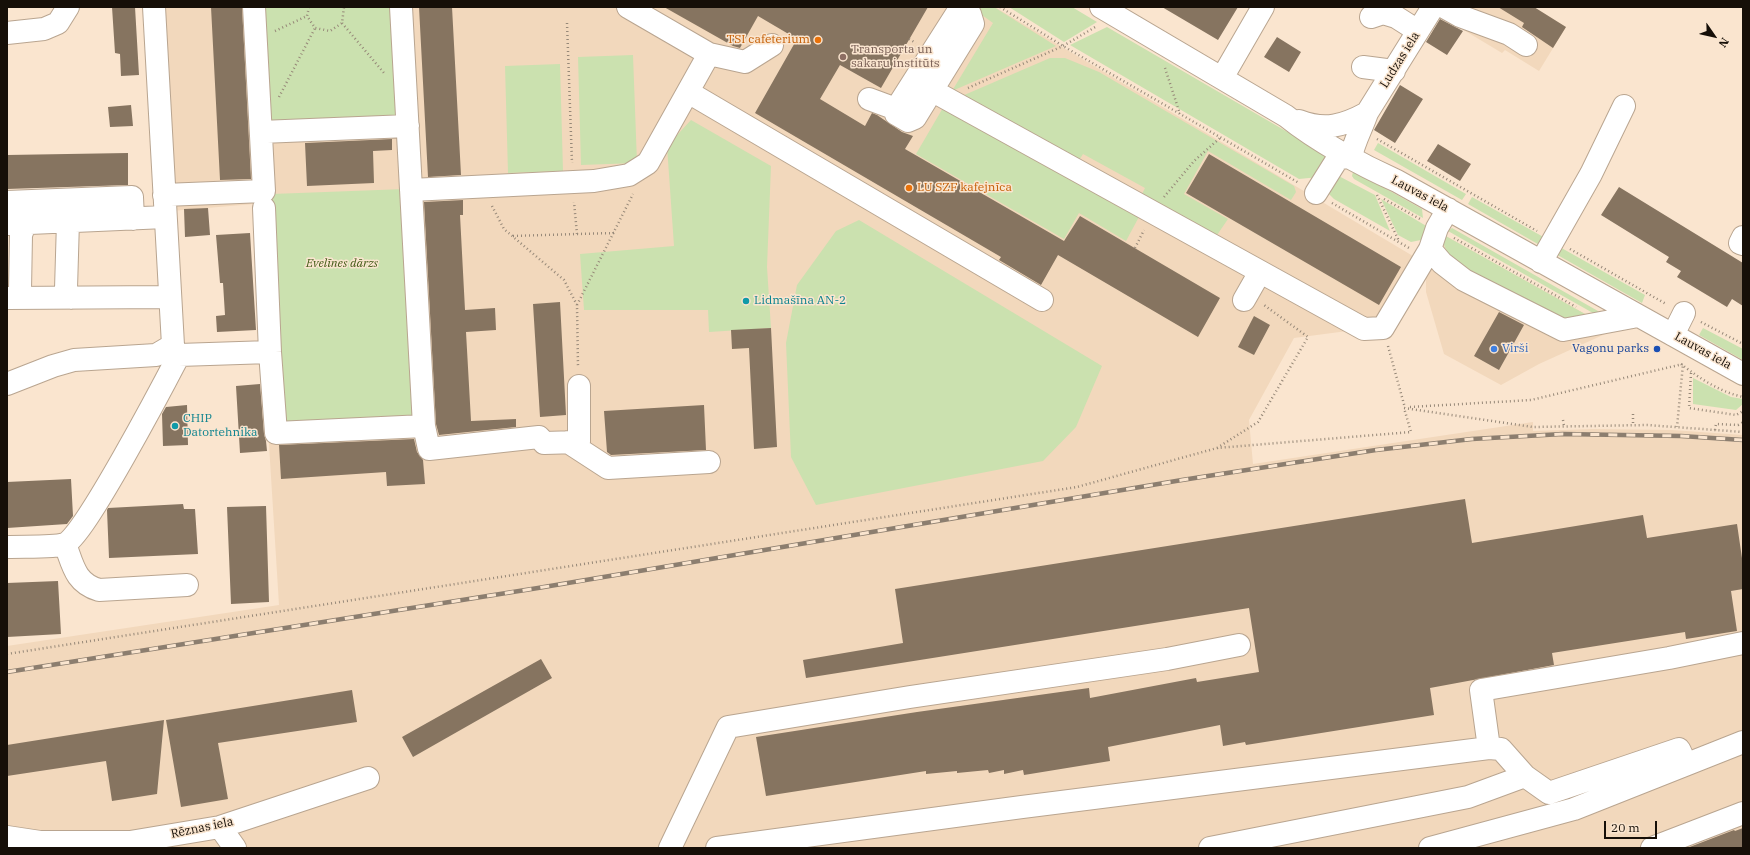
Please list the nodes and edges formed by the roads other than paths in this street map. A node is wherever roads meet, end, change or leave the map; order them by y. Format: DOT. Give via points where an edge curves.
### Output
graph roads {
  1 [pos="68,7"];
  2 [pos="154,7"];
  3 [pos="254,7"];
  4 [pos="401,7"];
  5 [pos="628,7"];
  6 [pos="961,7"];
  7 [pos="1263,7"];
  8 [pos="1433,7"];
  9 [pos="1444,7"];
  10 [pos="1108,11"];
  11 [pos="1371,17"];
  12 [pos="1418,31"];
  13 [pos="7,33"];
  14 [pos="772,45"];
  15 [pos="1526,45"];
  16 [pos="709,54"];
  17 [pos="1363,67"];
  18 [pos="1394,71"];
  19 [pos="1222,78"];
  20 [pos="688,92"];
  21 [pos="939,95"];
  22 [pos="869,98"];
  23 [pos="1624,106"];
  24 [pos="896,109"];
  25 [pos="1367,113"];
  26 [pos="1286,116"];
  27 [pos="408,126"];
  28 [pos="261,132"];
  29 [pos="1351,157"];
  30 [pos="411,190"];
  31 [pos="1316,193"];
  32 [pos="164,195"];
  33 [pos="7,202"];
  34 [pos="264,208"];
  35 [pos="1448,209"];
  36 [pos="165,217"];
  37 [pos="133,218"];
  38 [pos="68,221"];
  39 [pos="16,224"];
  40 [pos="1743,237"];
  41 [pos="1743,244"];
  42 [pos="1428,253"];
  43 [pos="1541,262"];
  44 [pos="1260,272"];
  45 [pos="1245,297"];
  46 [pos="15,298"];
  47 [pos="70,298"];
  48 [pos="170,298"];
  49 [pos="1042,300"];
  50 [pos="1684,313"];
  51 [pos="1638,316"];
  52 [pos="1673,335"];
  53 [pos="176,350"];
  54 [pos="270,352"];
  55 [pos="1743,374"];
  56 [pos="7,384"];
  57 [pos="579,386"];
  58 [pos="424,426"];
  59 [pos="568,442"];
  60 [pos="709,462"];
  61 [pos="66,544"];
  62 [pos="7,547"];
  63 [pos="187,585"];
  64 [pos="1743,643"];
  65 [pos="1239,645"];
  66 [pos="1743,742"];
  67 [pos="1489,748"];
  68 [pos="1686,764"];
  69 [pos="1525,776"];
  70 [pos="368,778"];
  71 [pos="1743,813"];
  72 [pos="220,827"];
  73 [pos="7,838"];
  74 [pos="235,848"];
  75 [pos="670,848"];
  76 [pos="717,848"];
  77 [pos="1210,848"];
  78 [pos="1430,848"];
  79 [pos="1652,848"];
  1 -- 13 [label="street" via="58,22 44,29"];
  2 -- 32 [label="street"];
  3 -- 28 [label="street"];
  4 -- 27 [label="street"];
  5 -- 16 [label="street"];
  6 -- 21 [label="street" via="970,14 973,24"];
  6 -- 24 [label="street"];
  7 -- 19 [label="street"];
  8 -- 12 [label="street, Ludzas iela"];
  9 -- 15 [label="street" via="1460,16 1508,34"];
  10 -- 19 [label="street, Lauvas iela"];
  11 -- 12 [label="street" via="1383,13 1396,17"];
  12 -- 18 [label="street, Ludzas iela"];
  14 -- 16 [label="street" via="745,62"];
  16 -- 20 [label="street"];
  17 -- 18 [label="street"];
  18 -- 25 [label="street, Ludzas iela"];
  19 -- 26 [label="street, Lauvas iela"];
  20 -- 30 [label="street" via="648,163 630,175 594,181"];
  20 -- 49 [label="street"];
  21 -- 24 [label="street" via="915,118 908,121 896,114"];
  21 -- 44 [label="street"];
  22 -- 24 [label="street"];
  23 -- 43 [label="street"];
  25 -- 26 [label="street, Ludzas iela" via="1337,126 1314,127"];
  25 -- 29 [label="street, Ludzas iela"];
  26 -- 29 [label="street, Lauvas iela" via="1304,130"];
  27 -- 28 [label="street"];
  27 -- 30 [label="street"];
  28 -- 32 [label="street" via="264,191"];
  29 -- 31 [label="street" via="1338,158"];
  29 -- 35 [label="street, Lauvas iela"];
  30 -- 58 [label="street"];
  32 -- 36 [label="street"];
  33 -- 37 [label="street" via="132,197"];
  34 -- 54 [label="street"];
  35 -- 42 [label="street" via="1437,228"];
  35 -- 43 [label="street, Lauvas iela"];
  36 -- 37 [label="street"];
  36 -- 48 [label="street"];
  37 -- 38 [label="street"];
  38 -- 39 [label="street"];
  38 -- 47 [label="street" via="66,289"];
  39 -- 46 [label="street" via="21,235 20,290"];
  40 -- 41 [label="street" via="1740,242"];
  42 -- 44 [label="street" via="1383,328 1364,330"];
  42 -- 51 [label="street" via="1464,280 1563,330"];
  43 -- 51 [label="street, Lauvas iela"];
  44 -- 45 [label="street"];
  46 -- 47 [label="street"];
  47 -- 48 [label="street"];
  48 -- 53 [label="street"];
  50 -- 52 [label="street"];
  51 -- 52 [label="street, Lauvas iela"];
  52 -- 55 [label="street, Lauvas iela"];
  53 -- 54 [label="street"];
  53 -- 56 [label="street" via="156,355 74,360"];
  53 -- 61 [label="street" via="96,506 75,536"];
  54 -- 58 [label="street" via="276,433"];
  57 -- 59 [label="street" via="579,442"];
  58 -- 59 [label="street" via="430,449 539,437 544,443"];
  59 -- 60 [label="street" via="608,468"];
  61 -- 62 [label="street"];
  61 -- 63 [label="street" via="78,577 88,586 99,590"];
  64 -- 67 [label="street" via="1481,690"];
  65 -- 75 [label="street" via="1167,659 728,728"];
  66 -- 68 [label="street"];
  67 -- 69 [label="street" via="1501,749"];
  67 -- 76 [label="street"];
  68 -- 69 [label="street" via="1679,749 1549,793"];
  68 -- 78 [label="street" via="1574,809"];
  69 -- 77 [label="street" via="1468,797"];
  70 -- 72 [label="street, Rēznas iela"];
  71 -- 79 [label="street"];
  72 -- 73 [label="street, Rēznas iela" via="130,842 40,842"];
  72 -- 74 [label="street"];
}
